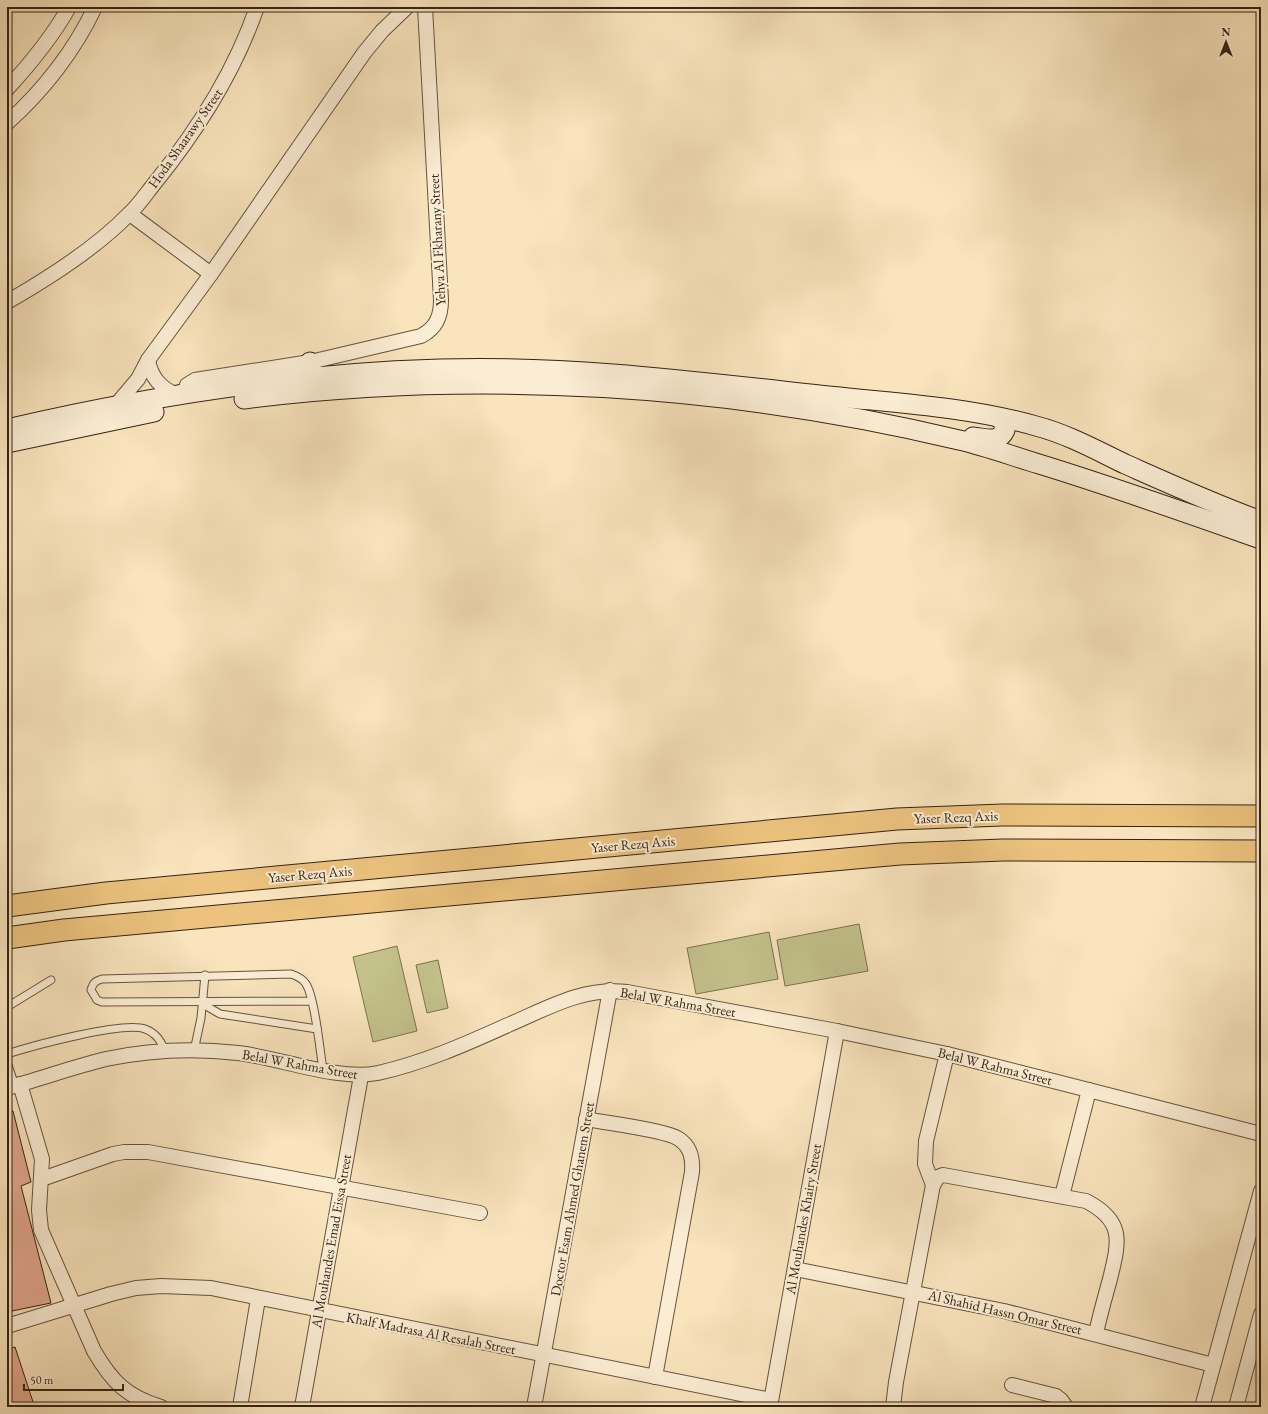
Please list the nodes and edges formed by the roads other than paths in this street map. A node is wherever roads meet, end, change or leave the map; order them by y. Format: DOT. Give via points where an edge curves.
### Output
graph roads {
  1 [pos="69,7"];
  2 [pos="95,7"];
  3 [pos="257,7"];
  4 [pos="407,7"];
  5 [pos="425,7"];
  6 [pos="7,89"];
  7 [pos="7,123"];
  8 [pos="130,214"];
  9 [pos="211,274"];
  10 [pos="7,302"];
  11 [pos="148,360"];
  12 [pos="312,370"];
  13 [pos="180,395"];
  14 [pos="116,405"];
  15 [pos="999,418"];
  16 [pos="7,429"];
  17 [pos="960,440"];
  18 [pos="7,443"];
  19 [pos="1261,521"];
  20 [pos="1261,539"];
  21 [pos="1261,816"];
  22 [pos="1261,851"];
  23 [pos="7,906"];
  24 [pos="7,938"];
  25 [pos="205,976"];
  26 [pos="51,980"];
  27 [pos="610,990"];
  28 [pos="312,1001"];
  29 [pos="204,1002"];
  30 [pos="7,1007"];
  31 [pos="317,1029"];
  32 [pos="837,1030"];
  33 [pos="165,1051"];
  34 [pos="194,1051"];
  35 [pos="7,1054"];
  36 [pos="946,1054"];
  37 [pos="7,1062"];
  38 [pos="324,1070"];
  39 [pos="361,1076"];
  40 [pos="14,1086"];
  41 [pos="1089,1090"];
  42 [pos="586,1119"];
  43 [pos="1261,1134"];
  44 [pos="42,1180"];
  45 [pos="932,1185"];
  46 [pos="341,1187"];
  47 [pos="1261,1191"];
  48 [pos="1062,1196"];
  49 [pos="480,1213"];
  50 [pos="795,1269"];
  51 [pos="913,1292"];
  52 [pos="258,1298"];
  53 [pos="74,1306"];
  54 [pos="318,1311"];
  55 [pos="1261,1314"];
  56 [pos="7,1326"];
  57 [pos="1096,1333"];
  58 [pos="543,1356"];
  59 [pos="1213,1364"];
  60 [pos="655,1377"];
  61 [pos="1012,1385"];
  62 [pos="771,1404"];
  63 [pos="161,1407"];
  64 [pos="240,1407"];
  65 [pos="302,1407"];
  66 [pos="534,1407"];
  67 [pos="894,1407"];
  68 [pos="1066,1407"];
  69 [pos="1202,1407"];
  70 [pos="1236,1407"];
  1 -- 6 [label="street" via="23,72"];
  2 -- 7 [label="street" via="75,44 41,88"];
  3 -- 8 [label="street, Hoda Shaarawy Street" via="247,37 220,89 171,163"];
  4 -- 9 [label="street" via="364,53"];
  5 -- 12 [label="street, Yehya Al Fkharany Street" via="441,300 438,321 431,330 421,336"];
  8 -- 9 [label="street"];
  8 -- 10 [label="street, Hoda Shaarawy Street" via="77,258"];
  9 -- 11 [label="street"];
  11 -- 13 [label="street" via="157,382 169,392"];
  11 -- 14 [label="street" via="138,379"];
  12 -- 13 [label="street"];
  12 -- 15 [label="street" via="490,369 686,379 936,406"];
  13 -- 14 [label="street"];
  14 -- 16 [label="street"];
  15 -- 17 [label="street" via="1003,421 1005,430 999,438 975,437"];
  15 -- 19 [label="street" via="1060,434 1189,494"];
  17 -- 18 [label="street" via="837,416 700,396 568,386 494,385 361,389 256,398 133,416"];
  17 -- 20 [label="street" via="1080,477"];
  21 -- 23 [label="main road, Yaser Rezq Axis" via="1002,815 897,820 106,893"];
  22 -- 24 [label="main road" via="1003,850 900,854"];
  25 -- 28 [label="lane" via="292,974 306,983"];
  25 -- 29 [label="lane"];
  25 -- 29 [label="lane" via="102,979 97,980 91,990 93,996 102,1002"];
  26 -- 30 [label="lane"];
  27 -- 32 [label="street, Belal W Rahma Street"];
  27 -- 39 [label="street, Belal W Rahma Street" via="578,995 450,1050 399,1067"];
  27 -- 42 [label="street, Doctor Esam Ahmed Ghanem Street"];
  28 -- 29 [label="lane"];
  28 -- 31 [label="lane"];
  29 -- 31 [label="lane" via="220,1014"];
  29 -- 34 [label="lane"];
  31 -- 38 [label="lane"];
  32 -- 36 [label="street, Belal W Rahma Street"];
  32 -- 50 [label="street, Al Mouhandes Khairy Street"];
  33 -- 34 [label="street, Belal W Rahma Street"];
  33 -- 35 [label="lane" via="154,1033 134,1027 77,1036"];
  33 -- 40 [label="street, Belal W Rahma Street" via="107,1059"];
  34 -- 38 [label="street, Belal W Rahma Street" via="238,1053"];
  36 -- 41 [label="street, Belal W Rahma Street"];
  36 -- 45 [label="street" via="926,1141 925,1164"];
  37 -- 40 [label="lane"];
  38 -- 39 [label="street, Belal W Rahma Street"];
  39 -- 46 [label="street, Al Mouhandes Emad Eissa Street"];
  40 -- 44 [label="street" via="41,1149"];
  41 -- 43 [label="street, Belal W Rahma Street"];
  41 -- 48 [label="street"];
  42 -- 58 [label="street, Doctor Esam Ahmed Ghanem Street"];
  42 -- 60 [label="street" via="671,1135 683,1143 691,1154 692,1172"];
  44 -- 46 [label="street" via="108,1156 136,1151"];
  44 -- 53 [label="street" via="39,1210 41,1230"];
  45 -- 48 [label="street" via="938,1177 948,1175"];
  45 -- 51 [label="street"];
  46 -- 49 [label="street"];
  46 -- 54 [label="street, Al Mouhandes Emad Eissa Street"];
  47 -- 59 [label="street"];
  48 -- 57 [label="street" via="1086,1201 1104,1211 1118,1238"];
  50 -- 51 [label="street, Al Shahid Hassn Omar Street"];
  50 -- 62 [label="street, Al Mouhandes Khairy Street"];
  51 -- 57 [label="street, Al Shahid Hassn Omar Street"];
  51 -- 67 [label="street" via="896,1382"];
  52 -- 53 [label="street, Khalf Madrasa Al Resalah Street" via="211,1288 161,1286 111,1294"];
  52 -- 54 [label="street, Khalf Madrasa Al Resalah Street"];
  52 -- 64 [label="street"];
  53 -- 56 [label="street, Khalf Madrasa Al Resalah Street"];
  53 -- 63 [label="street" via="104,1367 125,1390 140,1401"];
  54 -- 58 [label="street, Khalf Madrasa Al Resalah Street"];
  54 -- 65 [label="street, Al Mouhandes Emad Eissa Street"];
  55 -- 70 [label="street"];
  57 -- 59 [label="street, Al Shahid Hassn Omar Street"];
  58 -- 60 [label="street, Khalf Madrasa Al Resalah Street"];
  58 -- 66 [label="street, Doctor Esam Ahmed Ghanem Street"];
  59 -- 69 [label="street"];
  60 -- 62 [label="street, Khalf Madrasa Al Resalah Street"];
  61 -- 68 [label="street" via="1056,1396"];
}
